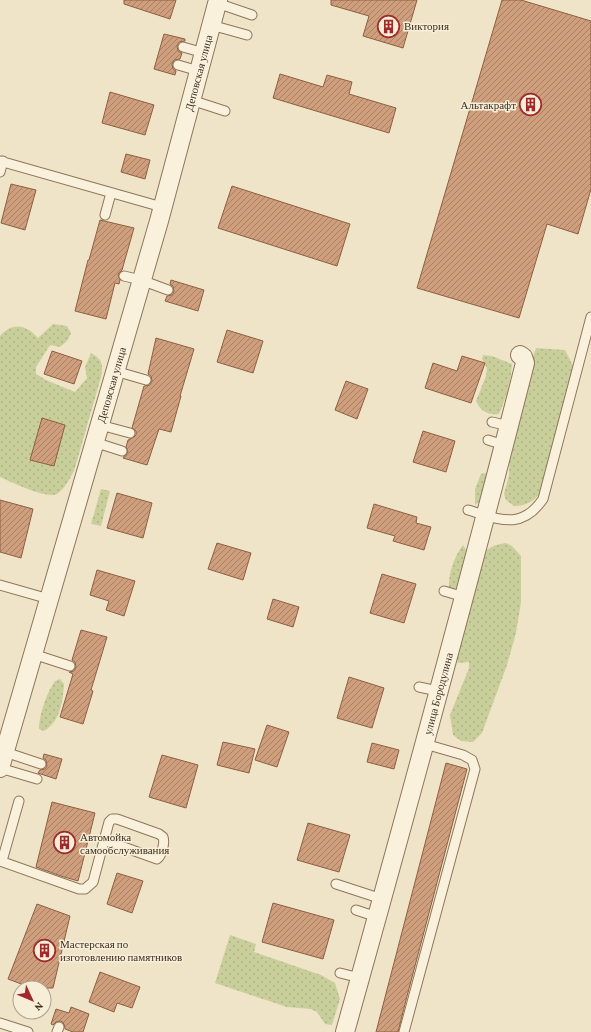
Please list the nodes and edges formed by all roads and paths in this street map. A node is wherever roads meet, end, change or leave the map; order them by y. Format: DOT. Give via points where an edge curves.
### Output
graph roads {
  1 [pos="217,2"];
  2 [pos="252,15"];
  3 [pos="211,25"];
  4 [pos="246,35"];
  5 [pos="183,47"];
  6 [pos="204,53"];
  7 [pos="178,65"];
  8 [pos="199,71"];
  9 [pos="191,100"];
  10 [pos="225,111"];
  11 [pos="1,161"];
  12 [pos="0,172"];
  13 [pos="112,193"];
  14 [pos="162,208"];
  15 [pos="105,215"];
  16 [pos="124,276"];
  17 [pos="141,280"];
  18 [pos="168,290"];
  19 [pos="591,317"];
  20 [pos="520,355"];
  21 [pos="115,371"];
  22 [pos="146,380"];
  23 [pos="100,425"];
  24 [pos="130,433"];
  25 [pos="94,442"];
  26 [pos="122,451"];
  27 [pos="477,512"];
  28 [pos="0,585"];
  29 [pos="444,591"];
  30 [pos="464,597"];
  31 [pos="49,599"];
  32 [pos="33,654"];
  33 [pos="70,666"];
  34 [pos="419,687"];
  35 [pos="438,691"];
  36 [pos="425,744"];
  37 [pos="2,763"];
  38 [pos="41,764"];
  39 [pos="37,779"];
  40 [pos="19,801"];
  41 [pos="104,840"];
  42 [pos="1,861"];
  43 [pos="336,884"];
  44 [pos="382,899"];
  45 [pos="356,910"];
  46 [pos="377,917"];
  47 [pos="340,973"];
  48 [pos="360,978"];
  49 [pos="0,1023"];
  50 [pos="28,1032"];
  51 [pos="345,1032"];
  52 [pos="404,1032"];
  1 -- 2 [label="lane"];
  1 -- 3 [label="street, Деповская улица"];
  3 -- 4 [label="lane"];
  3 -- 6 [label="street, Деповская улица"];
  5 -- 6 [label="lane"];
  6 -- 8 [label="street, Деповская улица"];
  7 -- 8 [label="lane"];
  8 -- 9 [label="street, Деповская улица"];
  9 -- 10 [label="lane"];
  9 -- 14 [label="street, Деповская улица"];
  11 -- 12 [label="lane"];
  11 -- 13 [label="lane"];
  13 -- 14 [label="lane"];
  13 -- 15 [label="lane"];
  14 -- 17 [label="street, Деповская улица"];
  16 -- 17 [label="lane"];
  17 -- 18 [label="lane"];
  17 -- 21 [label="street, Деповская улица"];
  19 -- 27 [label="lane" via="543,499 538,507 517,520 504,520"];
  20 -- 27 [label="street, улица Бородулина" via="525,363 501,424"];
  21 -- 22 [label="lane"];
  21 -- 23 [label="street, Деповская улица"];
  23 -- 24 [label="lane"];
  23 -- 25 [label="street, Деповская улица"];
  25 -- 26 [label="lane"];
  25 -- 31 [label="street, Деповская улица"];
  27 -- 30 [label="street, улица Бородулина"];
  28 -- 31 [label="lane"];
  29 -- 30 [label="lane"];
  30 -- 35 [label="street, улица Бородулина"];
  31 -- 32 [label="street, Деповская улица"];
  32 -- 33 [label="lane"];
  32 -- 37 [label="street, Деповская улица"];
  34 -- 35 [label="lane"];
  35 -- 36 [label="street, улица Бородулина"];
  36 -- 44 [label="street, улица Бородулина"];
  36 -- 52 [label="lane" via="463,755 472,760 475,768"];
  37 -- 38 [label="lane"];
  37 -- 39 [label="lane"];
  40 -- 42 [label="lane"];
  41 -- 41 [label="lane" via="112,819 164,837 157,859"];
  41 -- 42 [label="lane" via="92,882 85,889"];
  43 -- 44 [label="lane"];
  44 -- 46 [label="street, улица Бородулина"];
  45 -- 46 [label="lane"];
  46 -- 48 [label="street, улица Бородулина"];
  47 -- 48 [label="lane"];
  48 -- 51 [label="street, улица Бородулина"];
  49 -- 50 [label="lane"];
}
